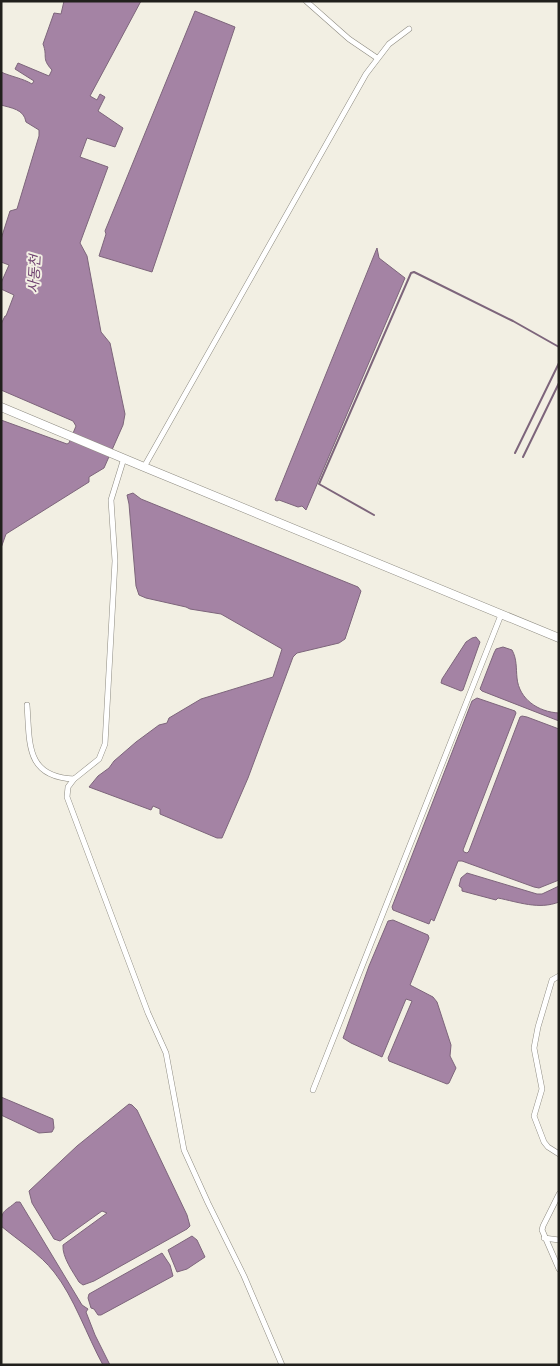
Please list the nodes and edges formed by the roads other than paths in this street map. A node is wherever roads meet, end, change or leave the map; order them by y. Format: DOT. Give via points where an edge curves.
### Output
graph roads {
  1 [pos="306,1"];
  2 [pos="409,29"];
  3 [pos="377,58"];
  4 [pos="1,407"];
  5 [pos="124,458"];
  6 [pos="144,467"];
  7 [pos="501,615"];
  8 [pos="559,638"];
  9 [pos="27,705"];
  10 [pos="74,779"];
  11 [pos="559,976"];
  12 [pos="313,1090"];
  13 [pos="559,1154"];
  14 [pos="559,1194"];
  15 [pos="544,1238"];
  16 [pos="559,1240"];
  17 [pos="559,1270"];
  18 [pos="282,1365"];
  1 -- 3 [label="street" via="349,39"];
  2 -- 3 [label="street"];
  3 -- 6 [label="street"];
  4 -- 5 [label="main road"];
  5 -- 6 [label="main road"];
  5 -- 10 [label="street" via="111,500 115,561 104,744 99,759"];
  6 -- 7 [label="main road"];
  7 -- 8 [label="main road"];
  7 -- 12 [label="street"];
  9 -- 10 [label="street" via="30,747 34,758 50,774"];
  10 -- 18 [label="street" via="68,787 68,797 148,1013 166,1053 184,1150"];
  11 -- 13 [label="street" via="552,980 534,1048 542,1089 534,1116 544,1142"];
  14 -- 15 [label="street" via="543,1226"];
  15 -- 16 [label="street"];
  15 -- 17 [label="street"];
}
